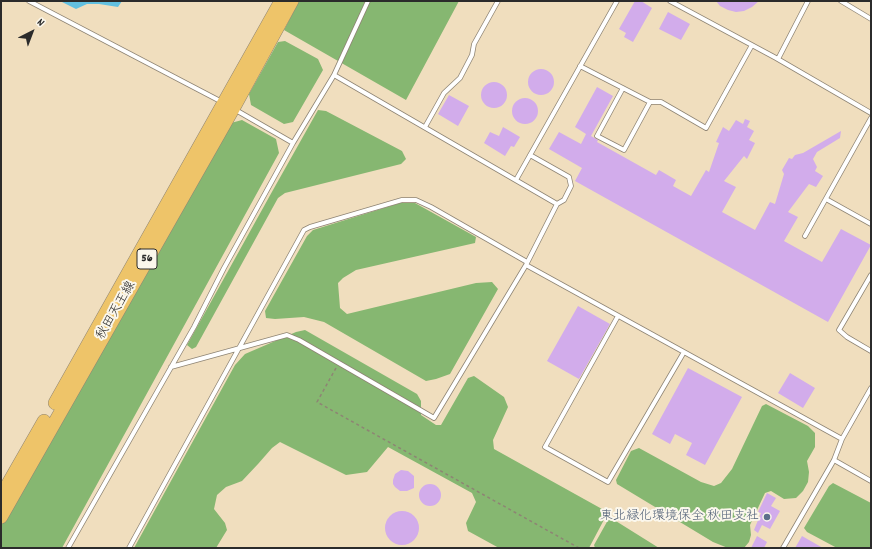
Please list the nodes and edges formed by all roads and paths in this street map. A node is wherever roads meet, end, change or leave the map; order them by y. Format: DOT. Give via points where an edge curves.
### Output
graph roads {
  1 [pos="29,1"];
  2 [pos="281,1"];
  3 [pos="292,1"];
  4 [pos="368,1"];
  5 [pos="498,1"];
  6 [pos="617,1"];
  7 [pos="670,1"];
  8 [pos="808,1"];
  9 [pos="841,1"];
  10 [pos="871,19"];
  11 [pos="752,45"];
  12 [pos="778,59"];
  13 [pos="580,66"];
  14 [pos="334,74"];
  15 [pos="623,88"];
  16 [pos="650,102"];
  17 [pos="228,106"];
  18 [pos="871,113"];
  19 [pos="871,118"];
  20 [pos="425,128"];
  21 [pos="293,143"];
  22 [pos="530,155"];
  23 [pos="516,180"];
  24 [pos="826,199"];
  25 [pos="557,204"];
  26 [pos="871,224"];
  27 [pos="805,236"];
  28 [pos="527,263"];
  29 [pos="871,275"];
  30 [pos="618,316"];
  31 [pos="239,348"];
  32 [pos="871,351"];
  33 [pos="684,352"];
  34 [pos="339,363"];
  35 [pos="171,367"];
  36 [pos="871,388"];
  37 [pos="842,439"];
  38 [pos="834,460"];
  39 [pos="871,481"];
  40 [pos="1,496"];
  41 [pos="1,517"];
  42 [pos="68,548"];
  43 [pos="129,548"];
  44 [pos="579,548"];
  45 [pos="783,548"];
  1 -- 17 [label="lane"];
  2 -- 17 [label="main road, 秋田天王線 / 56"];
  3 -- 17 [label="main road, 秋田天王線 / 56"];
  4 -- 14 [label="lane"];
  5 -- 20 [label="lane" via="474,44 472,55 460,78 444,93"];
  6 -- 13 [label="lane"];
  7 -- 11 [label="lane"];
  8 -- 12 [label="lane"];
  9 -- 10 [label="lane"];
  11 -- 12 [label="lane"];
  11 -- 16 [label="lane" via="706,128 661,102"];
  12 -- 18 [label="lane"];
  13 -- 15 [label="lane"];
  13 -- 22 [label="lane"];
  14 -- 20 [label="lane"];
  14 -- 21 [label="lane"];
  15 -- 16 [label="lane"];
  15 -- 16 [label="lane" via="597,136 624,150"];
  17 -- 21 [label="lane"];
  17 -- 40 [label="main road, 秋田天王線 / 56" via="152,232"];
  17 -- 41 [label="main road, 秋田天王線 / 56"];
  19 -- 24 [label="lane"];
  20 -- 23 [label="lane"];
  21 -- 35 [label="lane"];
  22 -- 23 [label="lane"];
  22 -- 25 [label="lane" via="569,177 571,186 564,200"];
  23 -- 25 [label="lane"];
  24 -- 26 [label="lane"];
  24 -- 27 [label="lane"];
  25 -- 28 [label="lane"];
  28 -- 30 [label="lane"];
  28 -- 31 [label="lane" via="416,200 402,200 310,227 304,230"];
  28 -- 34 [label="lane" via="434,418"];
  29 -- 32 [label="lane" via="839,330"];
  30 -- 33 [label="lane"];
  30 -- 33 [label="lane" via="545,447 608,482"];
  31 -- 34 [label="lane" via="287,335"];
  31 -- 35 [label="lane"];
  31 -- 43 [label="lane"];
  33 -- 37 [label="lane"];
  34 -- 44 [label="path" via="317,402"];
  35 -- 42 [label="lane"];
  36 -- 37 [label="lane"];
  37 -- 38 [label="lane"];
  38 -- 39 [label="lane"];
  38 -- 45 [label="lane"];
}
